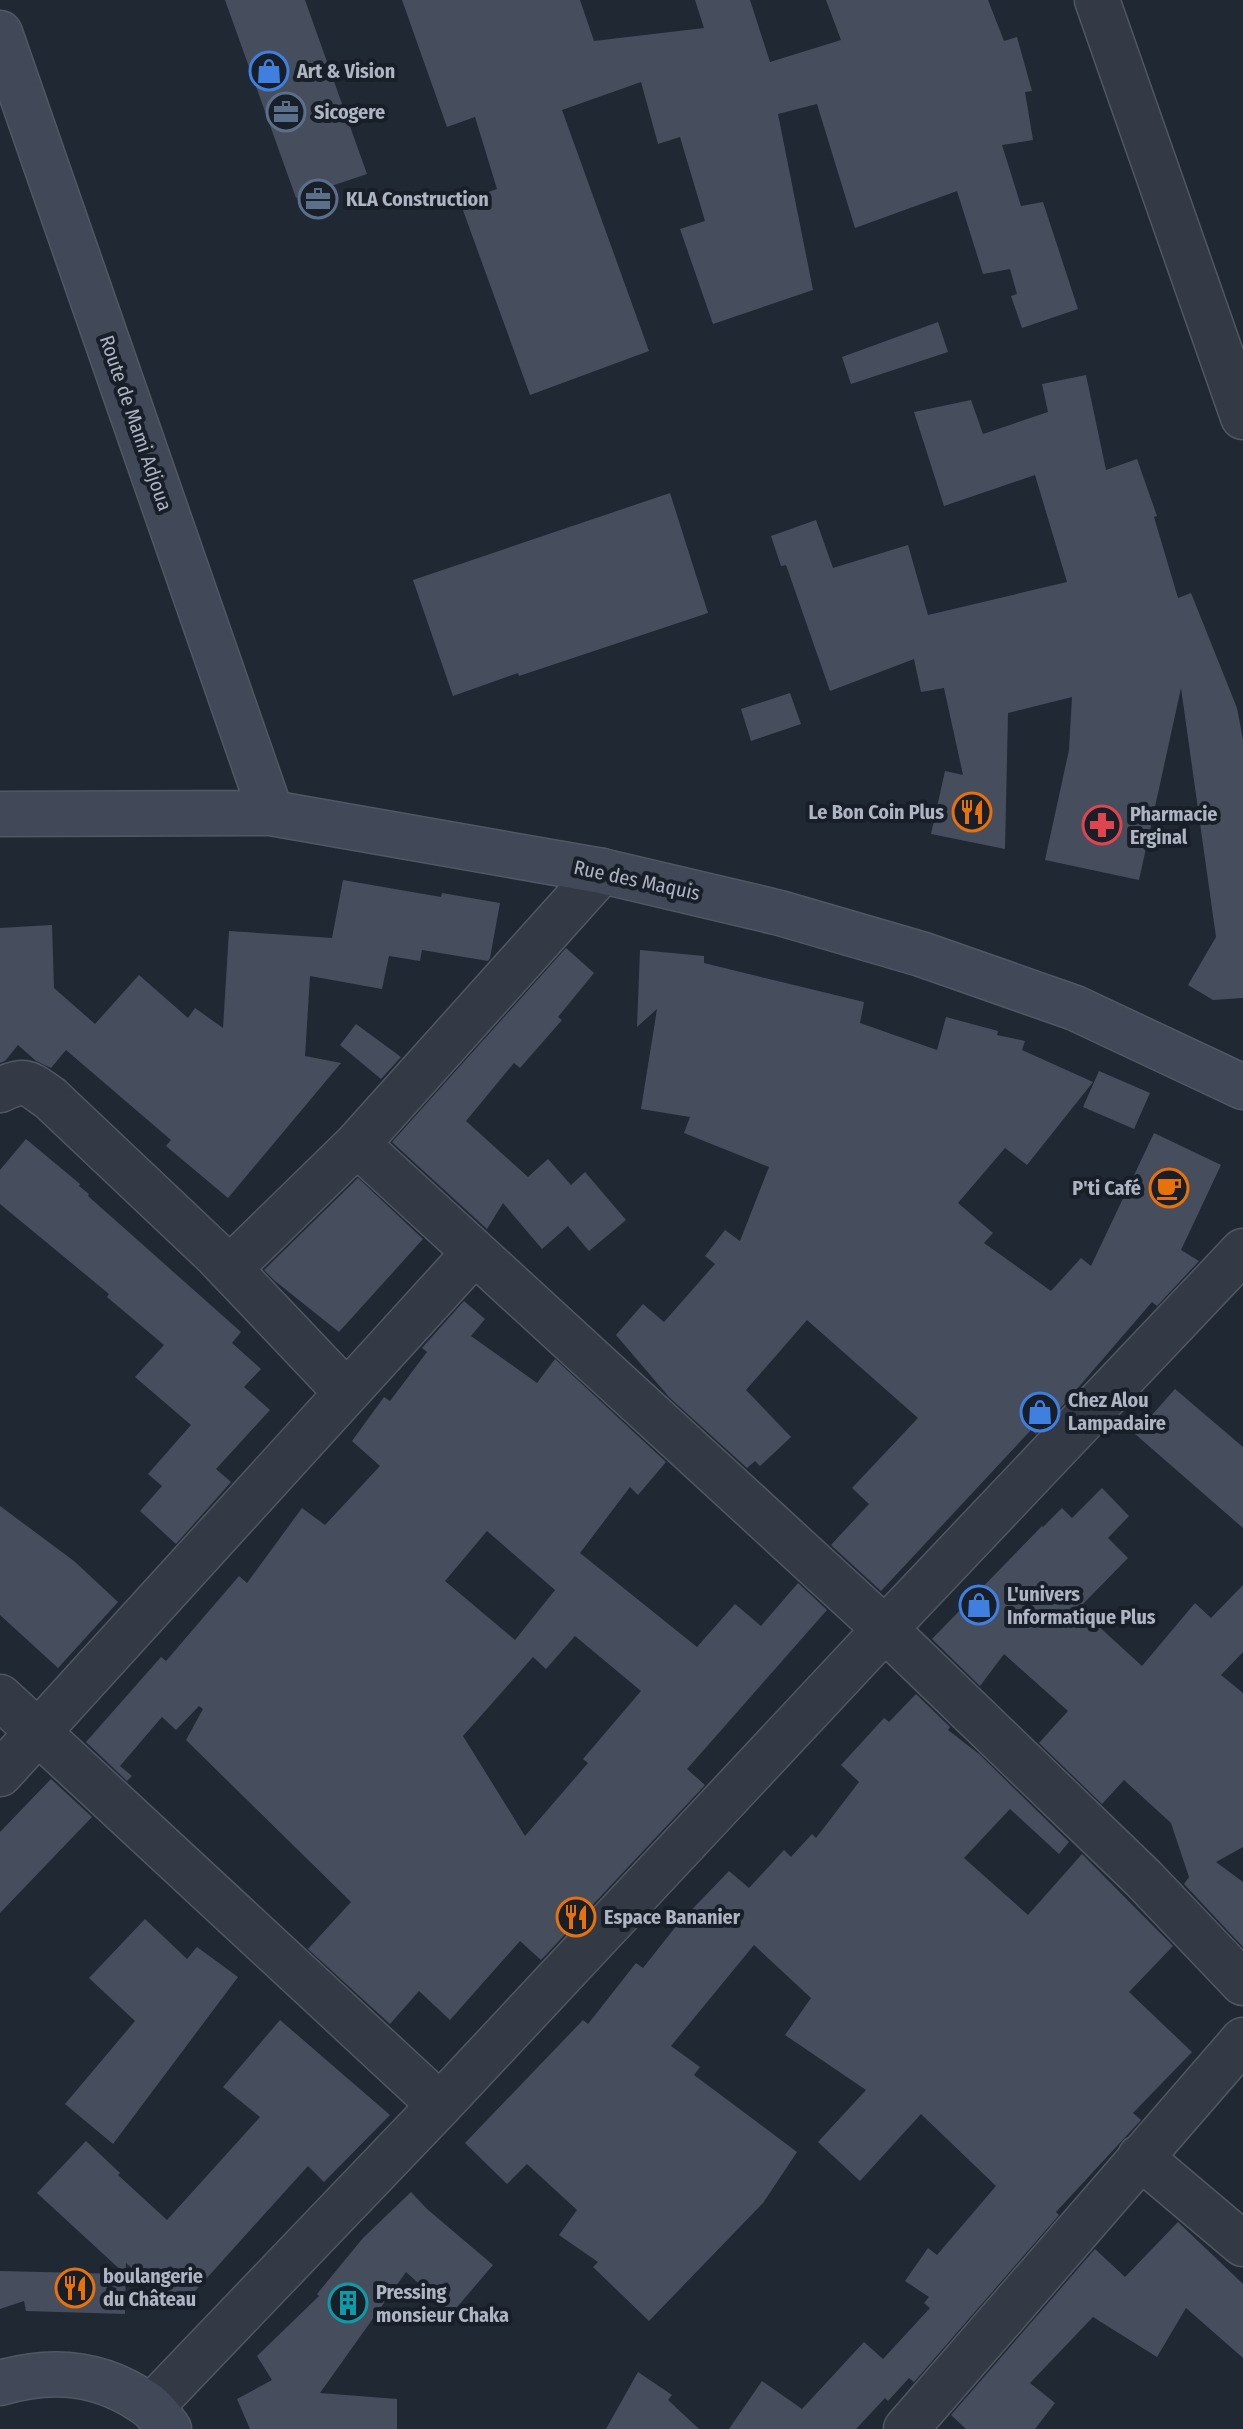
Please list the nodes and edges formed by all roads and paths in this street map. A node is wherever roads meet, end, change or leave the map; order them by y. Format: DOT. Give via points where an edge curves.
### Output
graph roads {
  1 [pos="1097,0"];
  2 [pos="0,33"];
  3 [pos="1243,417"];
  4 [pos="271,813"];
  5 [pos="0,814"];
  6 [pos="602,871"];
  7 [pos="1243,1087"];
  8 [pos="0,1090"];
  9 [pos="357,1144"];
  10 [pos="1243,1251"];
  11 [pos="474,1253"];
  12 [pos="229,1269"];
  13 [pos="346,1392"];
  14 [pos="885,1629"];
  15 [pos="0,1697"];
  16 [pos="38,1734"];
  17 [pos="0,1774"];
  18 [pos="1243,1983"];
  19 [pos="1243,2040"];
  20 [pos="440,2105"];
  21 [pos="1140,2157"];
  22 [pos="1243,2244"];
  23 [pos="0,2383"];
  24 [pos="160,2418"];
  25 [pos="906,2429"];
  1 -- 3 [label="street"];
  2 -- 4 [label="street, Route de Mami Adjoua"];
  4 -- 5 [label="street, Rue des Maquis"];
  4 -- 6 [label="street, Rue des Maquis"];
  6 -- 7 [label="street, Rue des Maquis" via="780,913 921,954 1075,1008"];
  6 -- 9 [label="street"];
  8 -- 12 [label="street" via="27,1082 50,1098"];
  9 -- 11 [label="street"];
  9 -- 12 [label="street"];
  10 -- 14 [label="street"];
  11 -- 13 [label="street"];
  11 -- 14 [label="street"];
  12 -- 13 [label="street"];
  13 -- 16 [label="street"];
  14 -- 18 [label="street" via="1143,1878"];
  14 -- 20 [label="street"];
  15 -- 16 [label="street"];
  16 -- 17 [label="street"];
  16 -- 20 [label="street"];
  19 -- 21 [label="street"];
  20 -- 24 [label="street"];
  21 -- 22 [label="street"];
  21 -- 25 [label="street"];
  23 -- 24 [label="street" via="53,2372 105,2381"];
}
